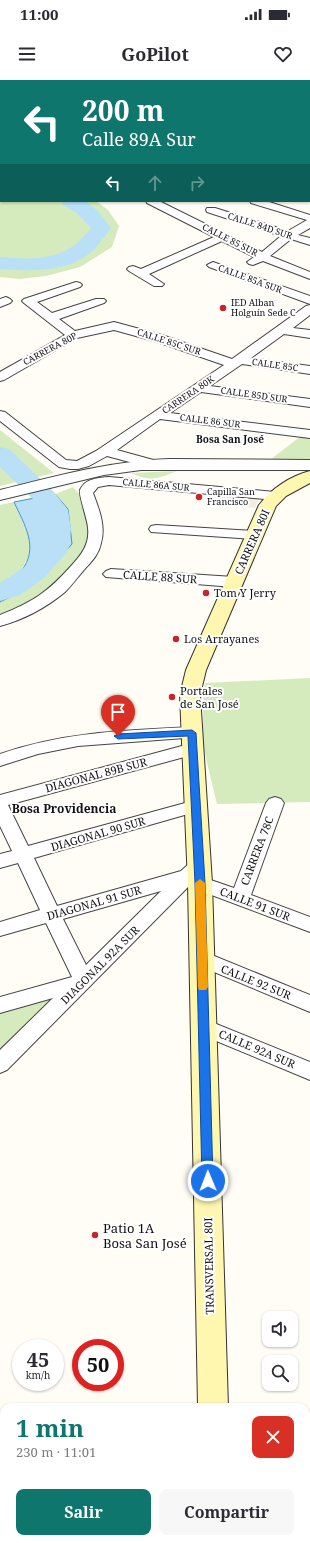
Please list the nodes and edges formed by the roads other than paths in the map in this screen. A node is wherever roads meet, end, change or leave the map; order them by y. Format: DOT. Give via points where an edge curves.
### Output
graph roads {
  1 [pos="153,202"];
  2 [pos="258,202"];
  3 [pos="211,210"];
  4 [pos="310,218"];
  5 [pos="310,223"];
  6 [pos="288,236"];
  7 [pos="222,237"];
  8 [pos="310,242"];
  9 [pos="262,257"];
  10 [pos="213,265"];
  11 [pos="233,272"];
  12 [pos="310,276"];
  13 [pos="158,284"];
  14 [pos="76,285"];
  15 [pos="310,300"];
  16 [pos="100,301"];
  17 [pos="310,309"];
  18 [pos="50,318"];
  19 [pos="103,327"];
  20 [pos="283,330"];
  21 [pos="310,334"];
  22 [pos="73,335"];
  23 [pos="237,362"];
  24 [pos="310,370"];
  25 [pos="0,377"];
  26 [pos="198,388"];
  27 [pos="310,403"];
  28 [pos="0,415"];
  29 [pos="158,415"];
  30 [pos="310,434"];
  31 [pos="104,451"];
  32 [pos="152,464"];
  33 [pos="310,465"];
  34 [pos="310,476"];
  35 [pos="2,495"];
  36 [pos="274,496"];
  37 [pos="156,529"];
  38 [pos="254,535"];
  39 [pos="111,574"];
  40 [pos="234,582"];
  41 [pos="0,621"];
  42 [pos="196,670"];
  43 [pos="192,741"];
  44 [pos="0,760"];
  45 [pos="0,801"];
  46 [pos="275,803"];
  47 [pos="196,806"];
  48 [pos="0,807"];
  49 [pos="23,855"];
  50 [pos="0,861"];
  51 [pos="196,875"];
  52 [pos="240,898"];
  53 [pos="52,915"];
  54 [pos="310,925"];
  55 [pos="0,929"];
  56 [pos="202,959"];
  57 [pos="84,981"];
  58 [pos="310,1004"];
  59 [pos="0,1005"];
  60 [pos="204,1027"];
  61 [pos="0,1064"];
  62 [pos="310,1071"];
  63 [pos="213,1403"];
  1 -- 7 [label="street, CALLE 85 SUR"];
  2 -- 4 [label="street"];
  3 -- 6 [label="street, CALLE 84D SUR"];
  5 -- 6 [label="street"];
  6 -- 8 [label="street, CALLE 84D SUR"];
  6 -- 9 [label="street"];
  7 -- 9 [label="street, CALLE 85 SUR"];
  7 -- 13 [label="street" via="136,271"];
  9 -- 11 [label="street"];
  9 -- 12 [label="street, CALLE 85 SUR"];
  10 -- 11 [label="street, CALLE 85A SUR"];
  11 -- 15 [label="street, CALLE 85A SUR"];
  14 -- 18 [label="street" via="28,301"];
  16 -- 18 [label="street"];
  17 -- 20 [label="street, CARRERA 80K"];
  18 -- 22 [label="street"];
  19 -- 22 [label="street, CARRERA 80P"];
  19 -- 23 [label="street, CALLE 85C SUR" via="124,328"];
  20 -- 21 [label="street"];
  20 -- 23 [label="street, CARRERA 80K"];
  22 -- 25 [label="street, CARRERA 80P"];
  23 -- 24 [label="street, CALLE 85C"];
  23 -- 26 [label="street, CARRERA 80K"];
  26 -- 27 [label="street, CALLE 85D SUR"];
  26 -- 29 [label="street, CARRERA 80K"];
  28 -- 31 [label="street, CARRERA 80K" via="60,463 83,463"];
  29 -- 30 [label="street, CALLE 86 SUR"];
  29 -- 31 [label="street, CARRERA 80K"];
  31 -- 32 [label="street, CALLE 86A SUR"];
  32 -- 33 [label="street, CALLE 86A SUR"];
  32 -- 35 [label="street, CALLE 86A SUR" via="115,468"];
  34 -- 36 [label="main road, CARRERA 80I"];
  36 -- 38 [label="main road, CARRERA 80I"];
  36 -- 41 [label="street, CALLE 86A SUR" via="109,481 94,483 86,493 96,530 90,554 60,588 27,610"];
  37 -- 38 [label="street"];
  38 -- 40 [label="main road, CARRERA 80I"];
  39 -- 40 [label="street, CALLE 88 SUR"];
  40 -- 42 [label="main road, CARRERA 80I"];
  42 -- 43 [label="main road, TRANSVERSAL 80I" via="190,695"];
  43 -- 44 [label="street" via="130,735 61,743"];
  43 -- 45 [label="street, DIAGONAL 89B SUR"];
  43 -- 47 [label="main road, TRANSVERSAL 80I"];
  46 -- 52 [label="street, CARRERA 78C"];
  47 -- 49 [label="street, DIAGONAL 90 SUR"];
  47 -- 51 [label="main road, TRANSVERSAL 80I"];
  48 -- 49 [label="street"];
  49 -- 50 [label="street, DIAGONAL 90 SUR"];
  49 -- 53 [label="street"];
  51 -- 52 [label="street, CALLE 91 SUR"];
  51 -- 53 [label="street, DIAGONAL 91 SUR"];
  51 -- 56 [label="main road, TRANSVERSAL 80I"];
  51 -- 57 [label="street, DIAGONAL 92A SUR"];
  52 -- 54 [label="street, CALLE 91 SUR"];
  53 -- 55 [label="street, DIAGONAL 91 SUR"];
  53 -- 57 [label="street"];
  56 -- 58 [label="street, CALLE 92 SUR"];
  56 -- 60 [label="main road, TRANSVERSAL 80I"];
  57 -- 59 [label="street"];
  57 -- 61 [label="street, DIAGONAL 92A SUR"];
  60 -- 62 [label="street, CALLE 92A SUR"];
  60 -- 63 [label="main road, TRANSVERSAL 80I"];
}
